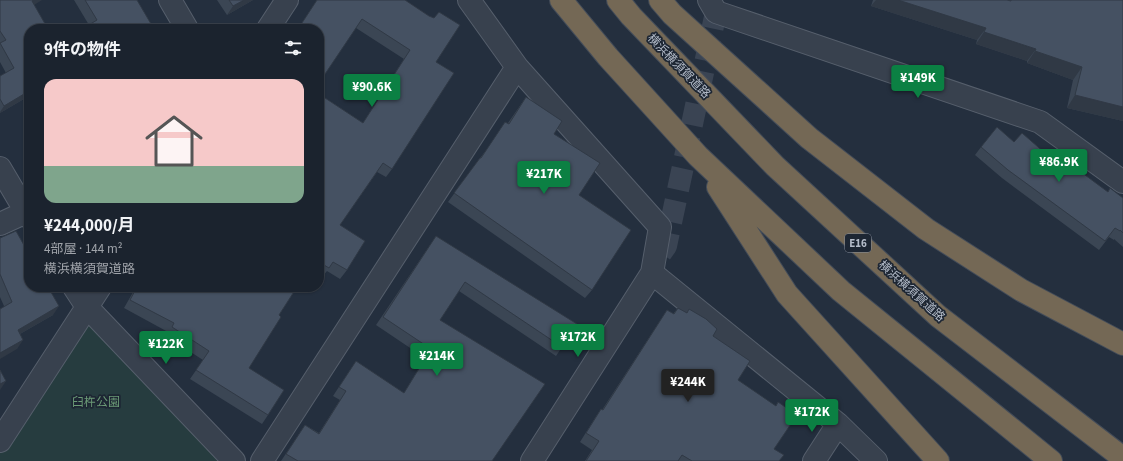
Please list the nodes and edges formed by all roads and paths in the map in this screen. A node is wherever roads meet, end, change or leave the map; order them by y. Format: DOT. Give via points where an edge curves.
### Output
graph roads {
  1 [pos="170,0"];
  2 [pos="287,0"];
  3 [pos="468,0"];
  4 [pos="561,0"];
  5 [pos="618,0"];
  6 [pos="660,0"];
  7 [pos="712,6"];
  8 [pos="184,24"];
  9 [pos="271,24"];
  10 [pos="517,67"];
  11 [pos="698,156"];
  12 [pos="0,168"];
  13 [pos="1123,182"];
  14 [pos="24,210"];
  15 [pos="24,216"];
  16 [pos="0,224"];
  17 [pos="652,273"];
  18 [pos="77,292"];
  19 [pos="97,292"];
  20 [pos="87,307"];
  21 [pos="1123,344"];
  22 [pos="838,424"];
  23 [pos="0,441"];
  24 [pos="1123,458"];
  25 [pos="234,461"];
  26 [pos="262,461"];
  27 [pos="532,461"];
  28 [pos="814,461"];
  29 [pos="876,461"];
  30 [pos="938,461"];
  31 [pos="1051,461"];
  1 -- 8 [label="street"];
  2 -- 9 [label="street"];
  3 -- 10 [label="street"];
  4 -- 11 [label="highway" via="608,57"];
  5 -- 24 [label="highway, 横浜横須賀道路 / E16" via="775,166 938,316"];
  6 -- 21 [label="highway" via="672,14 809,138 926,229 1020,290"];
  7 -- 13 [label="street" via="1040,122"];
  10 -- 17 [label="street" via="660,227"];
  10 -- 26 [label="street"];
  11 -- 30 [label="highway" via="787,294"];
  11 -- 31 [label="highway" via="841,291"];
  12 -- 14 [label="street"];
  15 -- 16 [label="street"];
  17 -- 22 [label="street"];
  17 -- 27 [label="street"];
  18 -- 20 [label="street"];
  19 -- 20 [label="street"];
  20 -- 23 [label="street"];
  20 -- 25 [label="street"];
  22 -- 28 [label="street"];
  22 -- 29 [label="street"];
}
